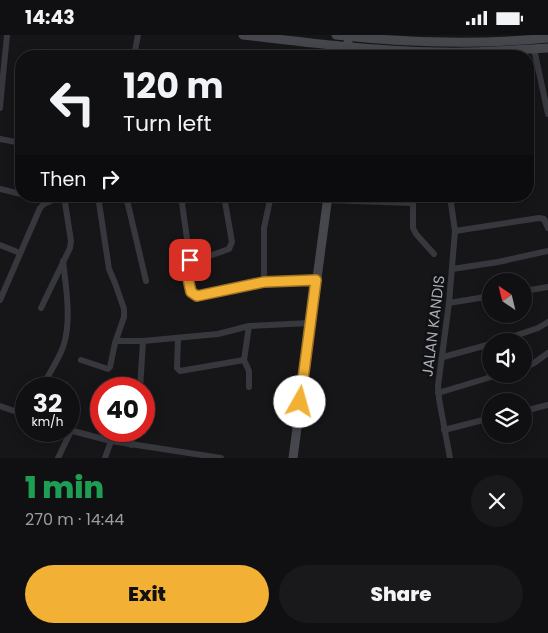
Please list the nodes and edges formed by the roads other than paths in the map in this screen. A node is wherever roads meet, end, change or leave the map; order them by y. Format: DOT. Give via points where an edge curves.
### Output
graph roads {
  1 [pos="7,35"];
  2 [pos="138,35"];
  3 [pos="243,35"];
  4 [pos="336,35"];
  5 [pos="349,36"];
  6 [pos="548,38"];
  7 [pos="316,39"];
  8 [pos="548,48"];
  9 [pos="534,49"];
  10 [pos="135,50"];
  11 [pos="342,50"];
  12 [pos="347,50"];
  13 [pos="514,50"];
  14 [pos="1,86"];
  15 [pos="0,108"];
  16 [pos="548,114"];
  17 [pos="0,139"];
  18 [pos="15,142"];
  19 [pos="0,189"];
  20 [pos="15,193"];
  21 [pos="49,202"];
  22 [pos="63,202"];
  23 [pos="99,202"];
  24 [pos="127,202"];
  25 [pos="182,202"];
  26 [pos="225,202"];
  27 [pos="270,202"];
  28 [pos="326,202"];
  29 [pos="413,202"];
  30 [pos="451,202"];
  31 [pos="548,228"];
  32 [pos="455,231"];
  33 [pos="0,245"];
  34 [pos="548,251"];
  35 [pos="20,253"];
  36 [pos="434,254"];
  37 [pos="63,261"];
  38 [pos="189,263"];
  39 [pos="452,269"];
  40 [pos="316,280"];
  41 [pos="146,281"];
  42 [pos="264,282"];
  43 [pos="3,285"];
  44 [pos="548,287"];
  45 [pos="532,290"];
  46 [pos="482,298"];
  47 [pos="0,300"];
  48 [pos="450,303"];
  49 [pos="41,308"];
  50 [pos="548,322"];
  51 [pos="310,323"];
  52 [pos="249,326"];
  53 [pos="523,333"];
  54 [pos="178,338"];
  55 [pos="143,341"];
  56 [pos="115,343"];
  57 [pos="482,346"];
  58 [pos="548,353"];
  59 [pos="443,357"];
  60 [pos="244,360"];
  61 [pos="81,361"];
  62 [pos="532,364"];
  63 [pos="47,377"];
  64 [pos="141,377"];
  65 [pos="482,380"];
  66 [pos="249,387"];
  67 [pos="438,393"];
  68 [pos="548,405"];
  69 [pos="0,406"];
  70 [pos="532,409"];
  71 [pos="15,411"];
  72 [pos="482,420"];
  73 [pos="444,429"];
  74 [pos="65,442"];
  75 [pos="111,442"];
  76 [pos="116,442"];
  77 [pos="132,442"];
  78 [pos="131,445"];
  79 [pos="156,449"];
  80 [pos="58,458"];
  81 [pos="105,458"];
  82 [pos="154,458"];
  83 [pos="221,458"];
  84 [pos="293,458"];
  85 [pos="450,458"];
  1 -- 14 [label="street"];
  2 -- 10 [label="street"];
  3 -- 7 [label="main road"];
  4 -- 5 [label="main road"];
  5 -- 6 [label="main road" via="463,42"];
  5 -- 12 [label="main road"];
  7 -- 11 [label="main road"];
  8 -- 9 [label="main road"];
  9 -- 13 [label="main road"];
  9 -- 16 [label="street"];
  14 -- 15 [label="street"];
  17 -- 18 [label="street"];
  19 -- 20 [label="street"];
  21 -- 35 [label="street" via="40,208"];
  22 -- 37 [label="street" via="72,241"];
  23 -- 56 [label="street" via="109,269 124,309"];
  24 -- 41 [label="street"];
  25 -- 38 [label="street"];
  26 -- 38 [label="street" via="232,242 229,249"];
  27 -- 42 [label="street" via="264,228"];
  28 -- 40 [label="main road"];
  29 -- 36 [label="street" via="413,228"];
  30 -- 32 [label="street, JALAN KANDIS"];
  31 -- 32 [label="street" via="544,219 539,218"];
  32 -- 39 [label="street, JALAN KANDIS"];
  33 -- 35 [label="street"];
  34 -- 39 [label="street"];
  35 -- 43 [label="street"];
  37 -- 49 [label="street"];
  37 -- 63 [label="street" via="66,329 63,347"];
  38 -- 42 [label="street" via="186,269 191,292 197,296"];
  39 -- 48 [label="street, JALAN KANDIS"];
  40 -- 42 [label="street"];
  40 -- 51 [label="main road"];
  43 -- 47 [label="street"];
  44 -- 45 [label="street"];
  46 -- 48 [label="street"];
  48 -- 59 [label="street, JALAN KANDIS"];
  50 -- 53 [label="street"];
  51 -- 52 [label="street"];
  51 -- 84 [label="main road"];
  52 -- 54 [label="street" via="218,335"];
  52 -- 60 [label="street"];
  54 -- 55 [label="street"];
  54 -- 60 [label="street" via="177,368 180,371"];
  55 -- 56 [label="street"];
  55 -- 64 [label="street"];
  56 -- 61 [label="street" via="108,369"];
  57 -- 59 [label="street"];
  58 -- 62 [label="street"];
  59 -- 67 [label="street, JALAN KANDIS"];
  60 -- 66 [label="street" via="249,371"];
  65 -- 67 [label="street"];
  67 -- 73 [label="street, JALAN KANDIS"];
  68 -- 70 [label="street"];
  69 -- 71 [label="street"];
  72 -- 73 [label="street"];
  73 -- 85 [label="street, JALAN KANDIS"];
  74 -- 80 [label="street"];
  75 -- 81 [label="street"];
  76 -- 78 [label="street"];
  77 -- 78 [label="street"];
  78 -- 79 [label="street"];
  79 -- 82 [label="street"];
  79 -- 83 [label="street"];
}
